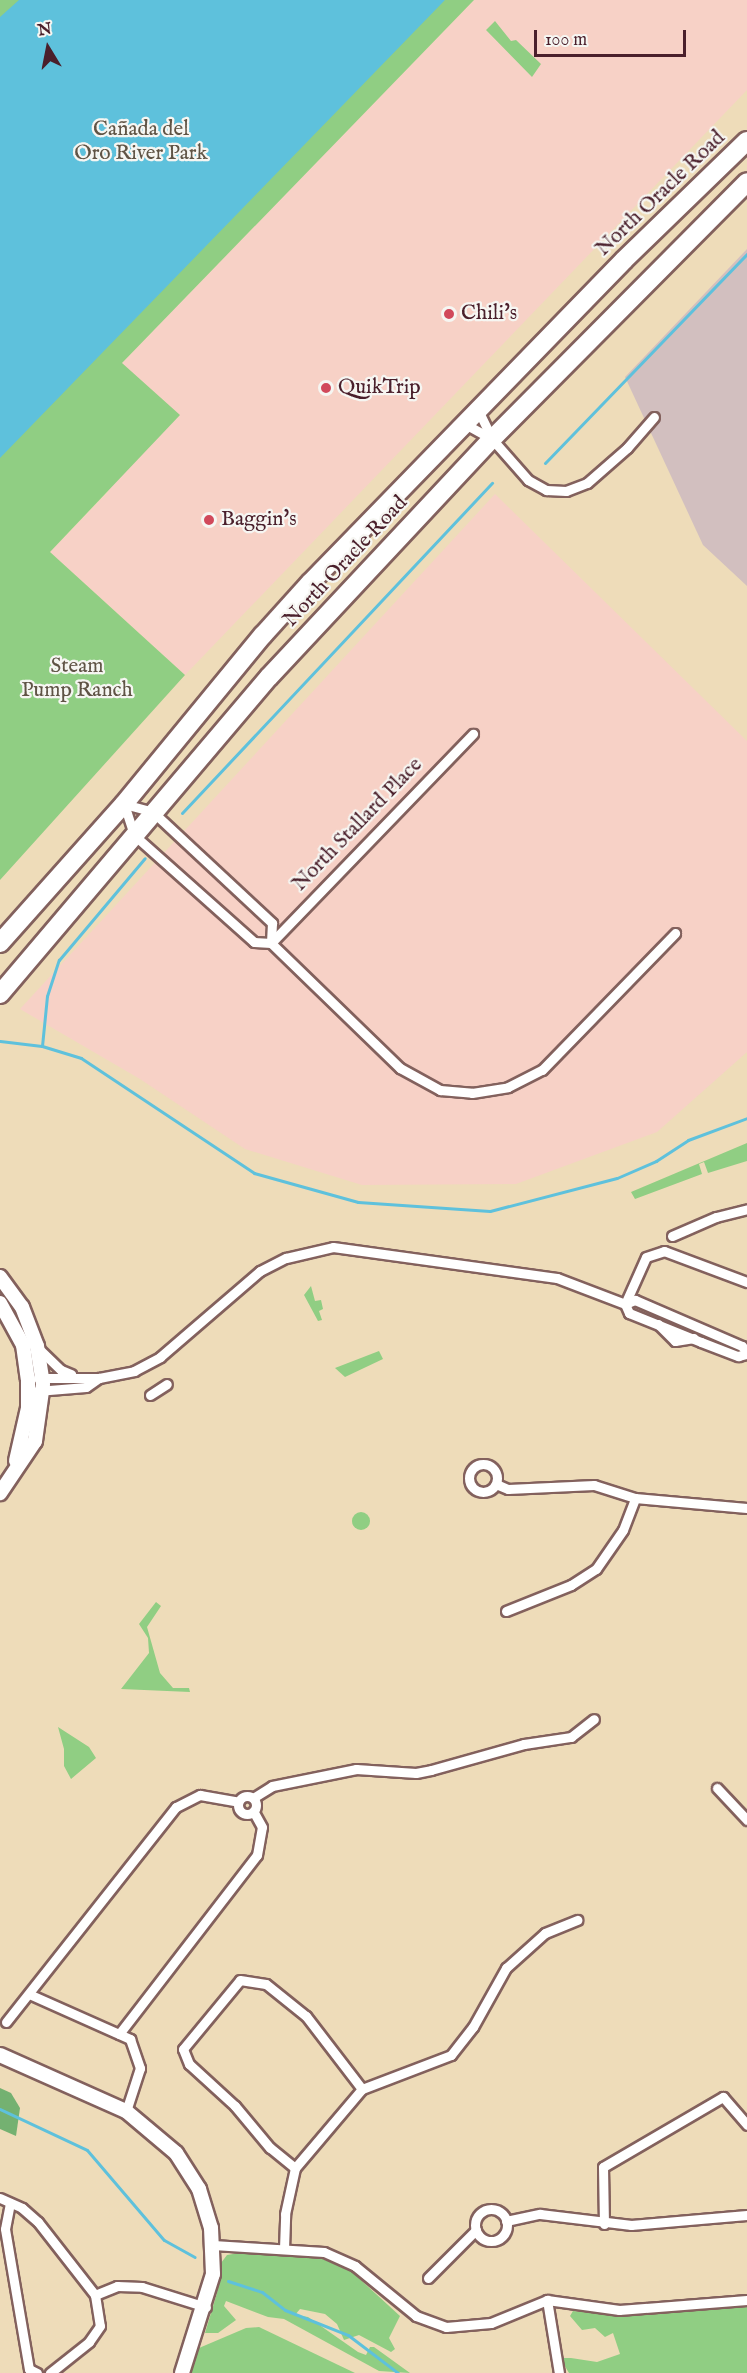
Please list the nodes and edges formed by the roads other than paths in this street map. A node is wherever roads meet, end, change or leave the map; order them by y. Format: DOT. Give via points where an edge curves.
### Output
graph roads {
  1 [pos="747,141"];
  2 [pos="747,182"];
  3 [pos="478,410"];
  4 [pos="654,417"];
  5 [pos="465,423"];
  6 [pos="492,440"];
  7 [pos="473,734"];
  8 [pos="124,804"];
  9 [pos="153,812"];
  10 [pos="134,835"];
  11 [pos="675,933"];
  12 [pos="0,943"];
  13 [pos="271,943"];
  14 [pos="0,994"];
  15 [pos="747,1209"];
  16 [pos="672,1236"];
  17 [pos="0,1277"];
  18 [pos="747,1282"];
  19 [pos="0,1303"];
  20 [pos="625,1304"];
  21 [pos="37,1346"];
  22 [pos="747,1353"];
  23 [pos="76,1376"];
  24 [pos="99,1378"];
  25 [pos="167,1384"];
  26 [pos="35,1385"];
  27 [pos="150,1395"];
  28 [pos="496,1484"];
  29 [pos="0,1493"];
  30 [pos="635,1498"];
  31 [pos="747,1508"];
  32 [pos="506,1611"];
  33 [pos="594,1719"];
  34 [pos="717,1788"];
  35 [pos="253,1798"];
  36 [pos="238,1802"];
  37 [pos="253,1811"];
  38 [pos="747,1820"];
  39 [pos="577,1920"];
  40 [pos="29,1994"];
  41 [pos="6,2022"];
  42 [pos="119,2034"];
  43 [pos="0,2055"];
  44 [pos="362,2090"];
  45 [pos="126,2111"];
  46 [pos="747,2125"];
  47 [pos="296,2168"];
  48 [pos="0,2198"];
  49 [pos="10,2203"];
  50 [pos="747,2215"];
  51 [pos="506,2221"];
  52 [pos="604,2224"];
  53 [pos="476,2230"];
  54 [pos="213,2245"];
  55 [pos="284,2249"];
  56 [pos="428,2278"];
  57 [pos="95,2295"];
  58 [pos="547,2300"];
  59 [pos="747,2300"];
  60 [pos="206,2307"];
  61 [pos="37,2373"];
  62 [pos="50,2373"];
  63 [pos="182,2373"];
  64 [pos="559,2373"];
  1 -- 3 [label="highway, North Oracle Road"];
  2 -- 6 [label="highway, North Oracle Road"];
  3 -- 5 [label="highway, North Oracle Road"];
  3 -- 6 [label="street"];
  4 -- 6 [label="street" via="627,448 587,483 566,491 546,490 528,480"];
  5 -- 6 [label="street"];
  5 -- 8 [label="highway, North Oracle Road" via="262,635"];
  6 -- 9 [label="highway, North Oracle Road" via="269,677"];
  7 -- 13 [label="street, North Stallard Place"];
  8 -- 9 [label="street"];
  8 -- 10 [label="street"];
  8 -- 12 [label="highway, North Oracle Road"];
  9 -- 10 [label="highway, North Oracle Road"];
  9 -- 13 [label="street" via="273,923"];
  10 -- 13 [label="street" via="254,942"];
  10 -- 14 [label="highway, North Oracle Road"];
  11 -- 13 [label="street" via="542,1070 508,1087 472,1093 440,1090 400,1068"];
  15 -- 16 [label="street"];
  17 -- 21 [label="street" via="22,1307"];
  18 -- 20 [label="street" via="664,1251 646,1257"];
  19 -- 26 [label="street" via="23,1345"];
  20 -- 22 [label="street" via="635,1300 742,1346"];
  20 -- 22 [label="street" via="629,1312 658,1324 738,1356"];
  20 -- 24 [label="street" via="557,1278 333,1247 286,1258 260,1271 160,1357 134,1371"];
  21 -- 23 [label="street" via="61,1370"];
  21 -- 26 [label="street"];
  23 -- 24 [label="street"];
  23 -- 26 [label="street"];
  24 -- 26 [label="street" via="86,1387"];
  25 -- 27 [label="street"];
  26 -- 29 [label="street" via="23,1440 9,1481"];
  28 -- 30 [label="street" via="508,1489 594,1485"];
  30 -- 31 [label="street"];
  30 -- 32 [label="street" via="623,1530 596,1569 571,1585"];
  33 -- 35 [label="street" via="571,1737 524,1744 431,1770 416,1773 356,1769 272,1786"];
  34 -- 38 [label="street"];
  35 -- 36 [label="street" via="244,1796"];
  35 -- 37 [label="street"];
  36 -- 37 [label="street" via="243,1813"];
  36 -- 40 [label="street" via="200,1795 176,1807"];
  37 -- 42 [label="street" via="262,1827 257,1855"];
  39 -- 44 [label="street" via="545,1933 506,1968 473,2027 451,2055"];
  40 -- 41 [label="street"];
  40 -- 42 [label="street"];
  42 -- 45 [label="street" via="135,2048 140,2068"];
  43 -- 45 [label="street"];
  44 -- 47 [label="street"];
  44 -- 47 [label="street" via="306,2016 266,1984 240,1980 183,2049 189,2064 235,2106 270,2148"];
  45 -- 54 [label="street" via="160,2137 188,2171 199,2190"];
  46 -- 52 [label="street" via="723,2097 603,2167"];
  47 -- 55 [label="street" via="285,2214"];
  48 -- 49 [label="street"];
  49 -- 57 [label="street" via="38,2222"];
  49 -- 61 [label="street" via="5,2229 29,2369"];
  50 -- 52 [label="street"];
  51 -- 52 [label="street" via="540,2214"];
  51 -- 53 [label="street" via="503,2235 495,2240 481,2238"];
  51 -- 53 [label="street" via="496,2211 486,2210 476,2220"];
  53 -- 56 [label="street"];
  54 -- 55 [label="street"];
  54 -- 60 [label="street" via="213,2274"];
  55 -- 58 [label="street" via="338,2257 355,2266 416,2316 446,2327 491,2323"];
  57 -- 60 [label="street" via="117,2286 142,2287"];
  57 -- 62 [label="street" via="100,2326 89,2342"];
  58 -- 59 [label="street" via="619,2310"];
  58 -- 64 [label="street"];
  60 -- 63 [label="street"];
}
